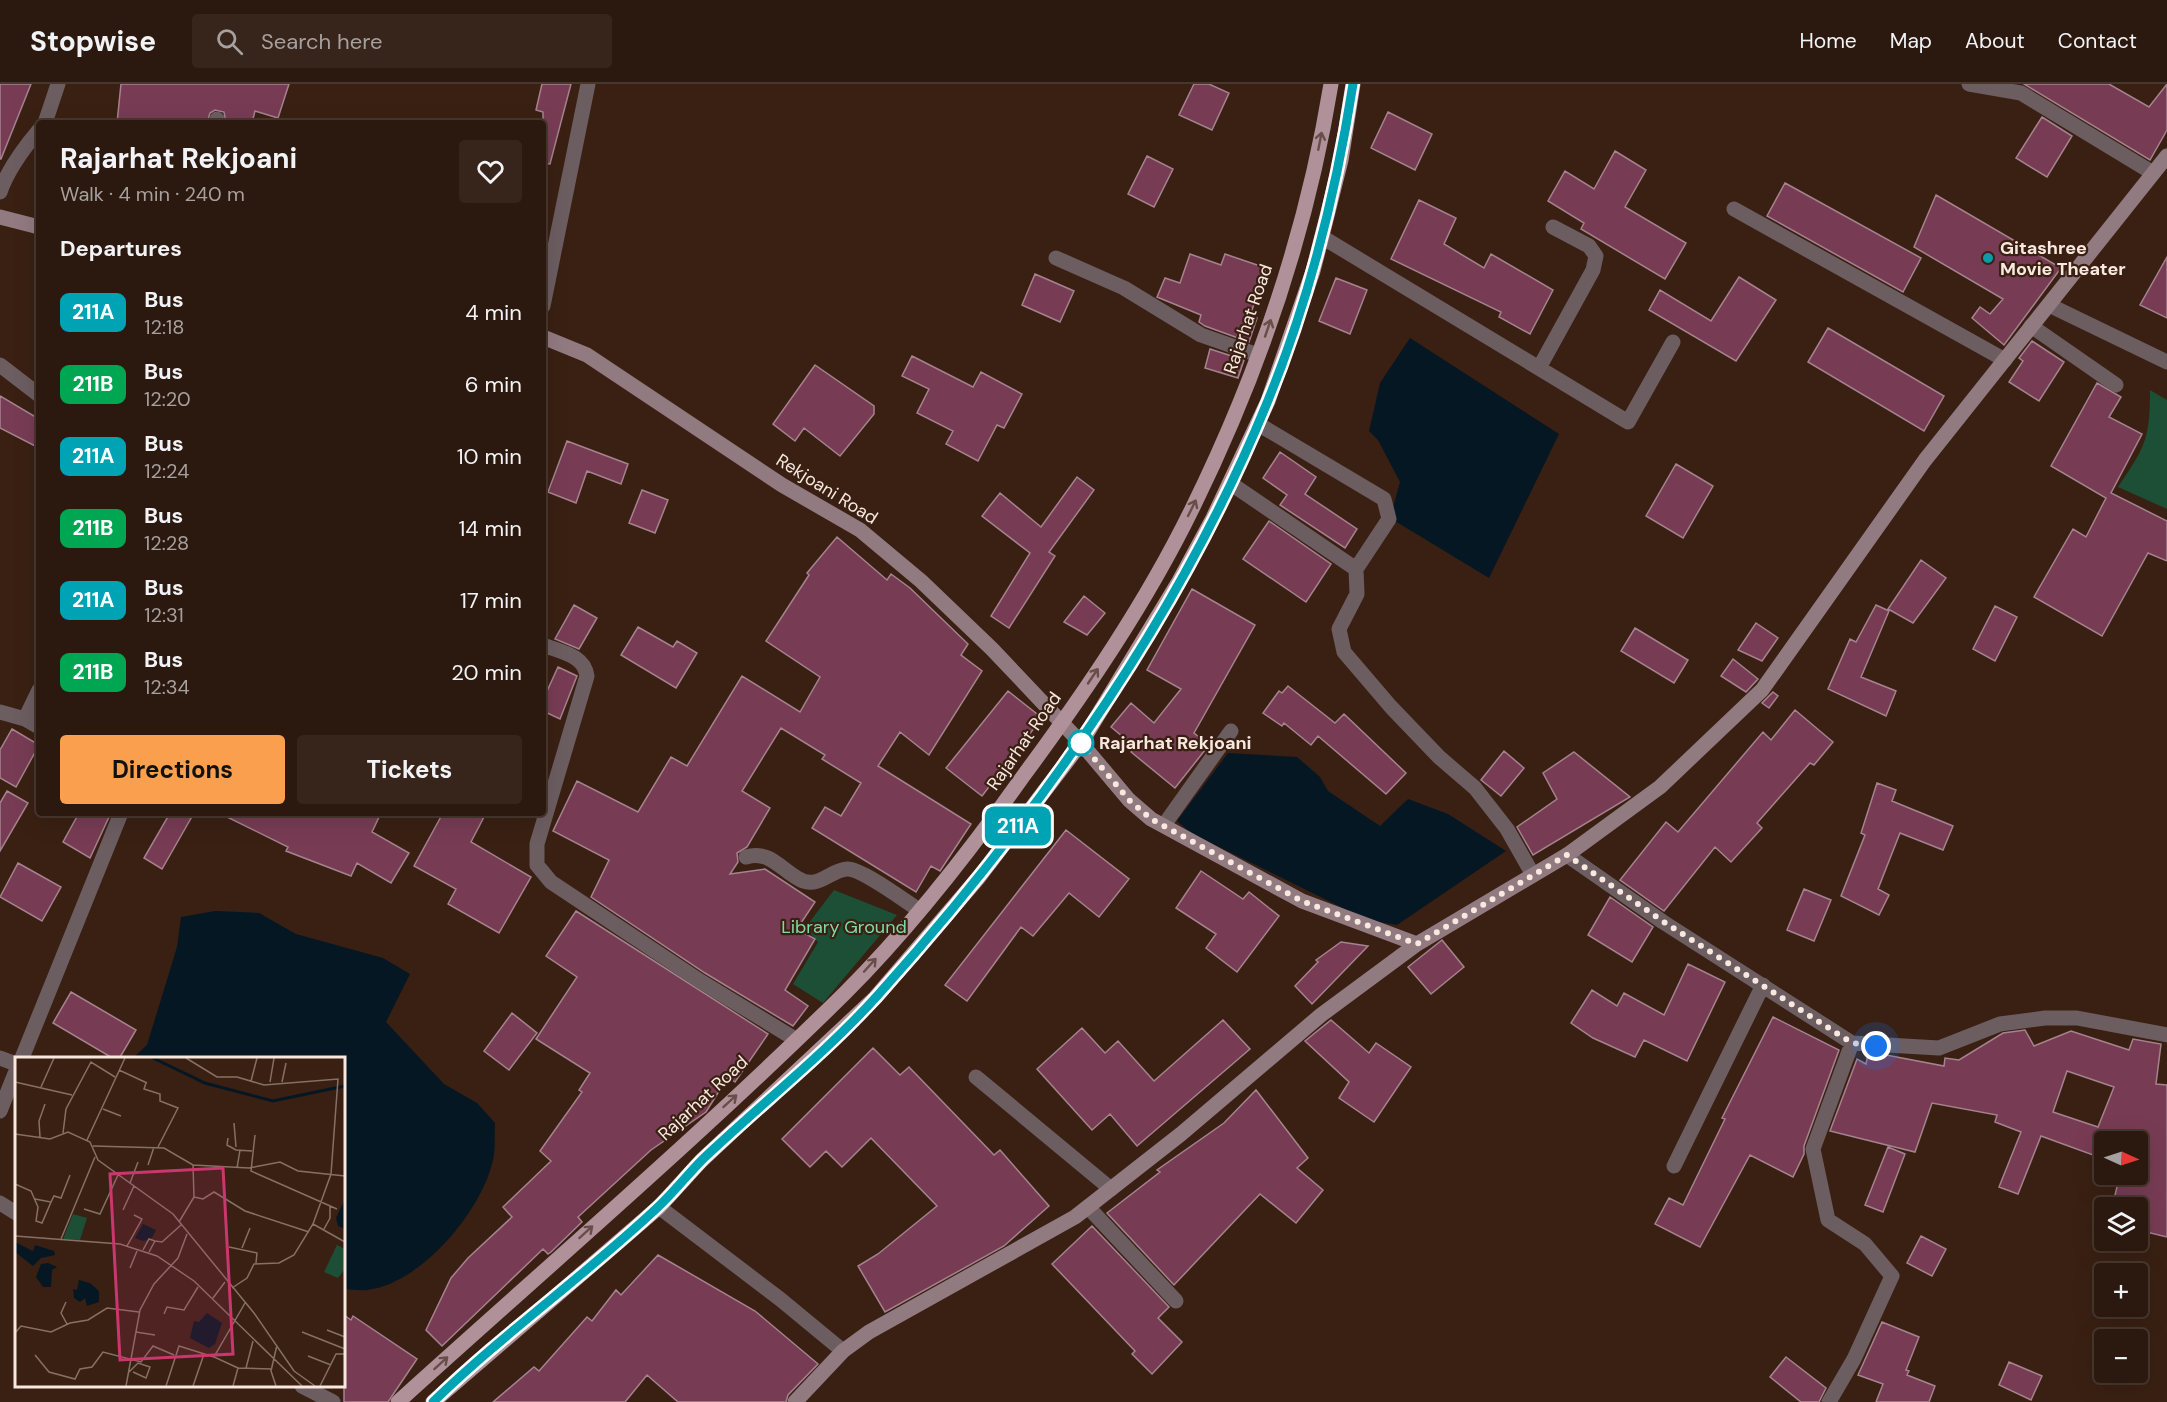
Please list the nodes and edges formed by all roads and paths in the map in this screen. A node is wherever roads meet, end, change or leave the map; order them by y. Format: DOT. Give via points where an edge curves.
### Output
graph roads {
  1 [pos="58,84"];
  2 [pos="588,84"];
  3 [pos="1331,84"];
  4 [pos="1353,84"];
  5 [pos="1969,84"];
  6 [pos="46,120"];
  7 [pos="36,133"];
  8 [pos="2167,156"];
  9 [pos="2153,173"];
  10 [pos="0,192"];
  11 [pos="1734,209"];
  12 [pos="0,217"];
  13 [pos="36,226"];
  14 [pos="1553,226"];
  15 [pos="1322,237"];
  16 [pos="1056,258"];
  17 [pos="546,291"];
  18 [pos="2049,305"];
  19 [pos="2031,326"];
  20 [pos="546,338"];
  21 [pos="1673,342"];
  22 [pos="1258,355"];
  23 [pos="2005,360"];
  24 [pos="2167,362"];
  25 [pos="0,365"];
  26 [pos="1539,368"];
  27 [pos="2116,385"];
  28 [pos="36,393"];
  29 [pos="1258,424"];
  30 [pos="1230,483"];
  31 [pos="1356,569"];
  32 [pos="546,646"];
  33 [pos="36,704"];
  34 [pos="0,712"];
  35 [pos="32,723"];
  36 [pos="1061,725"];
  37 [pos="1231,731"];
  38 [pos="1081,743"];
  39 [pos="546,814"];
  40 [pos="120,816"];
  41 [pos="545,816"];
  42 [pos="1164,825"];
  43 [pos="1567,855"];
  44 [pos="746,857"];
  45 [pos="1533,875"];
  46 [pos="919,909"];
  47 [pos="1417,944"];
  48 [pos="1763,985"];
  49 [pos="2167,1035"];
  50 [pos="795,1039"];
  51 [pos="1852,1043"];
  52 [pos="23,1057"];
  53 [pos="0,1058"];
  54 [pos="15,1064"];
  55 [pos="15,1074"];
  56 [pos="976,1077"];
  57 [pos="0,1111"];
  58 [pos="1674,1166"];
  59 [pos="1111,1189"];
  60 [pos="0,1203"];
  61 [pos="658,1207"];
  62 [pos="1088,1207"];
  63 [pos="15,1212"];
  64 [pos="1176,1301"];
  65 [pos="843,1351"];
  66 [pos="304,1387"];
  67 [pos="333,1402"];
  68 [pos="398,1402"];
  69 [pos="433,1402"];
  70 [pos="795,1402"];
  71 [pos="1830,1402"];
  1 -- 6 [label="street"];
  2 -- 17 [label="street"];
  22 -- 3 [label="main road, Rajarhat Road, one-way" via="1297,232"];
  4 -- 15 [label="main road" via="1341,160"];
  5 -- 9 [label="street" via="2021,93"];
  7 -- 10 [label="street" via="4,179"];
  8 -- 9 [label="street"];
  9 -- 18 [label="street"];
  11 -- 23 [label="street"];
  12 -- 13 [label="street"];
  14 -- 26 [label="street" via="1589,246 1596,256 1593,270"];
  15 -- 26 [label="street"];
  15 -- 29 [label="main road"];
  16 -- 22 [label="street" via="1124,288 1201,334"];
  18 -- 19 [label="street"];
  18 -- 24 [label="street"];
  19 -- 23 [label="street"];
  19 -- 27 [label="street"];
  20 -- 36 [label="street, Rekjoani Road" via="587,355 782,484 860,530 921,581"];
  21 -- 26 [label="street" via="1628,422"];
  36 -- 22 [label="main road, Rajarhat Road, one-way" via="1114,646 1191,510"];
  23 -- 43 [label="street" via="1925,460 1762,690 1660,787"];
  25 -- 28 [label="street"];
  29 -- 30 [label="main road"];
  29 -- 31 [label="street" via="1384,499 1389,519"];
  30 -- 31 [label="street"];
  30 -- 38 [label="main road" via="1178,583"];
  31 -- 45 [label="street" via="1358,594 1340,629 1344,652 1439,757 1475,788 1507,829"];
  32 -- 39 [label="street" via="579,659 586,666 587,676"];
  33 -- 35 [label="street"];
  34 -- 35 [label="street"];
  36 -- 38 [label="street, Rekjoani Road"];
  36 -- 46 [label="main road, Rajarhat Road" via="966,856"];
  37 -- 42 [label="street"];
  38 -- 42 [label="street, Rekjoani Road" via="1129,800"];
  38 -- 61 [label="main road" via="978,878 875,999 701,1161"];
  40 -- 52 [label="street"];
  41 -- 50 [label="street" via="537,844 537,865 551,882"];
  42 -- 47 [label="street, Rekjoani Road" via="1302,901"];
  43 -- 45 [label="street"];
  43 -- 48 [label="street"];
  44 -- 46 [label="street" via="761,855 809,882 841,870 855,870"];
  45 -- 47 [label="street"];
  50 -- 46 [label="main road, Rajarhat Road, one-way" via="847,991"];
  47 -- 59 [label="street" via="1321,1015"];
  48 -- 51 [label="street"];
  48 -- 58 [label="street"];
  49 -- 51 [label="street" via="2077,1018 2045,1018 2000,1024 1939,1048"];
  68 -- 50 [label="main road, Rajarhat Road, one-way"];
  51 -- 71 [label="street" via="1813,1149 1827,1220 1865,1244 1892,1276"];
  53 -- 54 [label="street"];
  55 -- 57 [label="street"];
  56 -- 59 [label="street"];
  59 -- 62 [label="street"];
  60 -- 63 [label="street"];
  61 -- 65 [label="street"];
  61 -- 69 [label="main road"];
  62 -- 64 [label="street"];
  62 -- 65 [label="street" via="903,1311"];
  65 -- 70 [label="street"];
  66 -- 67 [label="street"];
}
